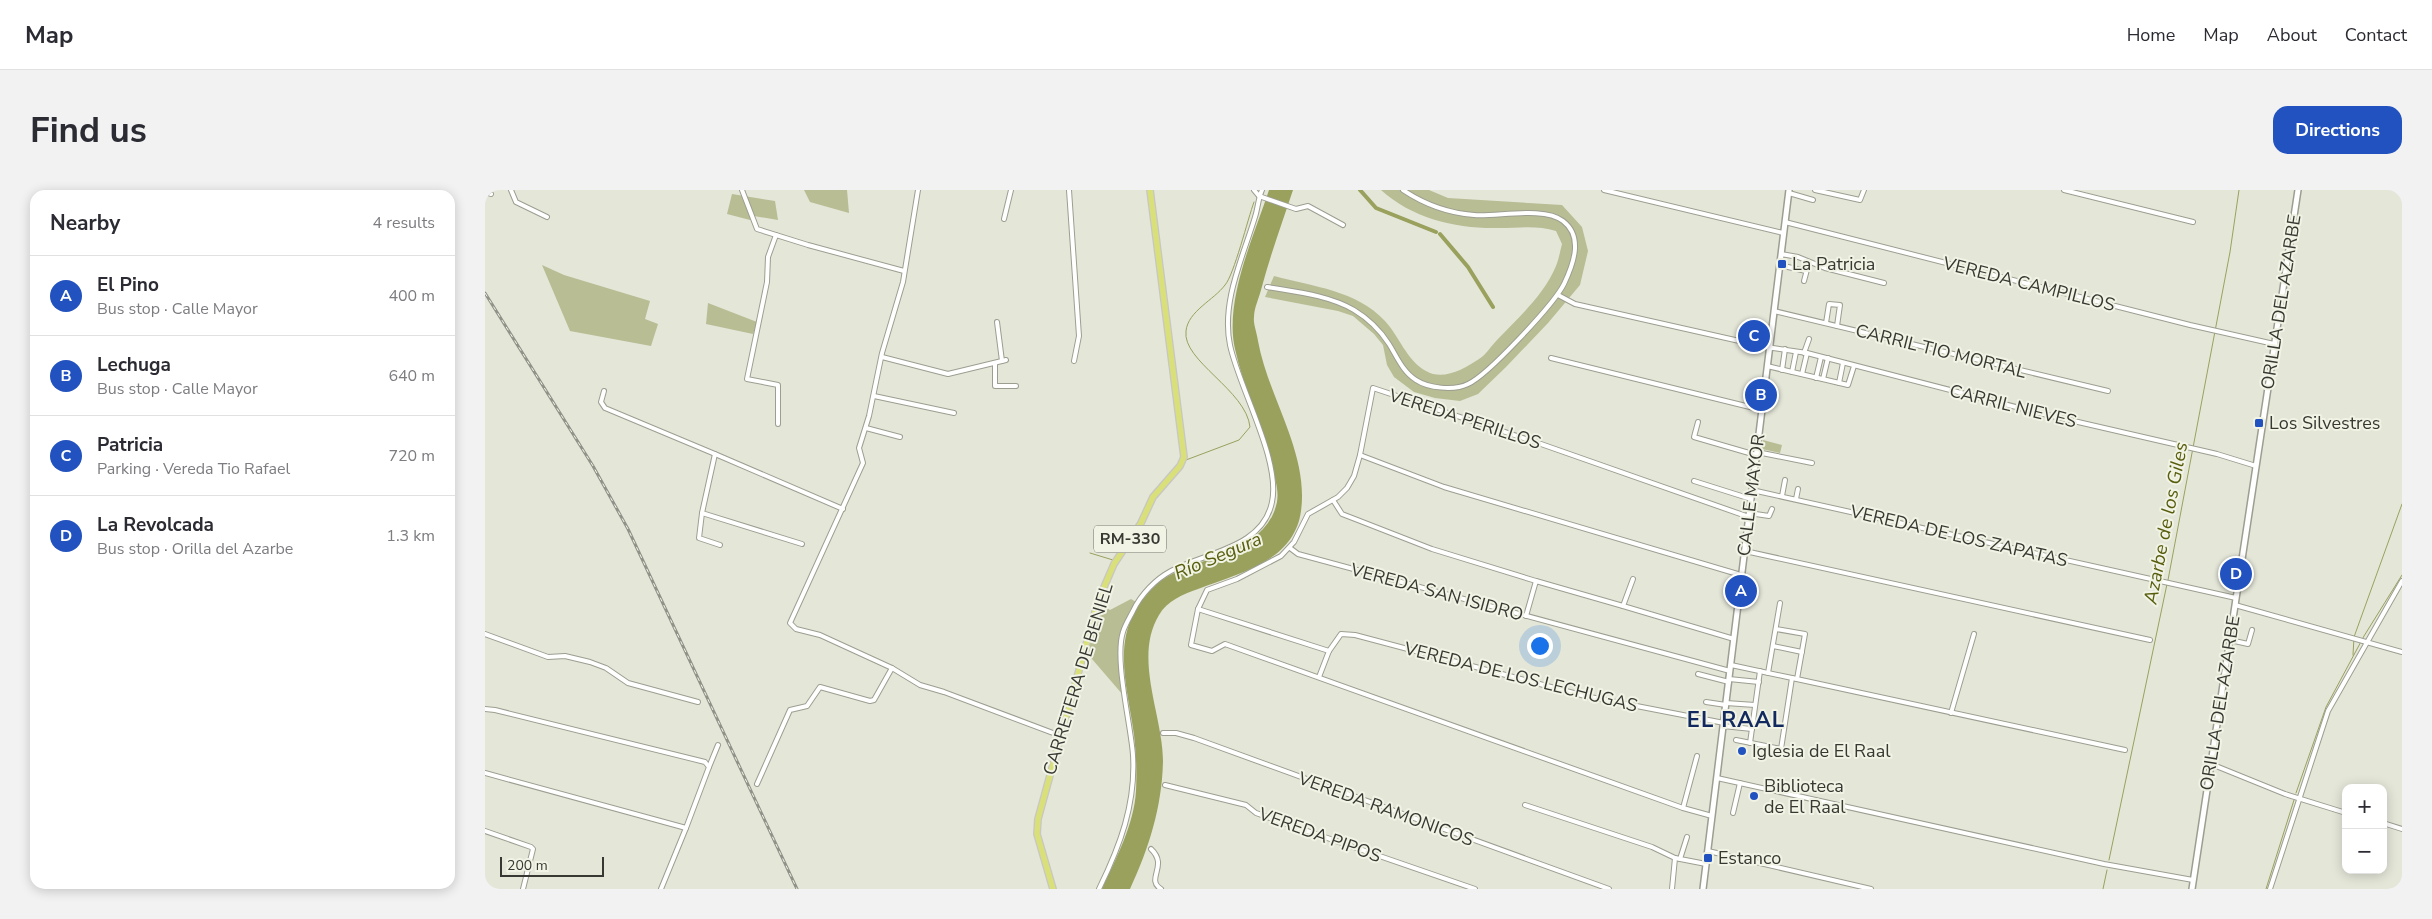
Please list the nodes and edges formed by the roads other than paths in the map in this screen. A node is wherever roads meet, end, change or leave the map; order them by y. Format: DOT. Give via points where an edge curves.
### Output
graph roads {
  1 [pos="511,190"];
  2 [pos="742,190"];
  3 [pos="918,190"];
  4 [pos="1011,190"];
  5 [pos="1069,190"];
  6 [pos="1150,190"];
  7 [pos="1254,190"];
  8 [pos="1262,190"];
  9 [pos="1403,190"];
  10 [pos="1604,190"];
  11 [pos="1815,190"];
  12 [pos="1864,190"];
  13 [pos="2064,190"];
  14 [pos="2298,190"];
  15 [pos="1822,191"];
  16 [pos="485,192"];
  17 [pos="1789,192"];
  18 [pos="491,194"];
  19 [pos="1259,196"];
  20 [pos="1813,200"];
  21 [pos="547,217"];
  22 [pos="1004,219"];
  23 [pos="1785,222"];
  24 [pos="2193,222"];
  25 [pos="1343,225"];
  26 [pos="1783,232"];
  27 [pos="777,235"];
  28 [pos="1781,254"];
  29 [pos="1809,262"];
  30 [pos="1779,265"];
  31 [pos="904,271"];
  32 [pos="1806,271"];
  33 [pos="1804,281"];
  34 [pos="1884,283"];
  35 [pos="1267,287"];
  36 [pos="1558,295"];
  37 [pos="1774,311"];
  38 [pos="1828,311"];
  39 [pos="1839,312"];
  40 [pos="997,322"];
  41 [pos="1825,323"];
  42 [pos="1837,326"];
  43 [pos="1809,339"];
  44 [pos="2274,344"];
  45 [pos="1769,347"];
  46 [pos="1785,349"];
  47 [pos="1796,352"];
  48 [pos="1806,353"];
  49 [pos="882,357"];
  50 [pos="1821,357"];
  51 [pos="1551,358"];
  52 [pos="1828,358"];
  53 [pos="1075,361"];
  54 [pos="995,363"];
  55 [pos="1843,363"];
  56 [pos="1767,366"];
  57 [pos="1854,366"];
  58 [pos="1782,370"];
  59 [pos="1792,372"];
  60 [pos="1802,374"];
  61 [pos="1816,378"];
  62 [pos="1823,379"];
  63 [pos="1839,382"];
  64 [pos="1016,386"];
  65 [pos="604,391"];
  66 [pos="2108,391"];
  67 [pos="874,396"];
  68 [pos="1762,410"];
  69 [pos="954,413"];
  70 [pos="1698,422"];
  71 [pos="778,424"];
  72 [pos="866,428"];
  73 [pos="900,437"];
  74 [pos="715,454"];
  75 [pos="1757,454"];
  76 [pos="1360,456"];
  77 [pos="1812,463"];
  78 [pos="2256,466"];
  79 [pos="1785,480"];
  80 [pos="1694,481"];
  81 [pos="1752,490"];
  82 [pos="1798,490"];
  83 [pos="1782,496"];
  84 [pos="1751,499"];
  85 [pos="1796,499"];
  86 [pos="1333,500"];
  87 [pos="843,509"];
  88 [pos="1772,509"];
  89 [pos="702,513"];
  90 [pos="1749,515"];
  91 [pos="802,544"];
  92 [pos="721,546"];
  93 [pos="1290,548"];
  94 [pos="1745,551"];
  95 [pos="1741,576"];
  96 [pos="1633,579"];
  97 [pos="1536,581"];
  98 [pos="2402,582"];
  99 [pos="2236,598"];
  100 [pos="1780,603"];
  101 [pos="2235,605"];
  102 [pos="1623,606"];
  103 [pos="1198,610"];
  104 [pos="1527,616"];
  105 [pos="1776,629"];
  106 [pos="2251,630"];
  107 [pos="485,634"];
  108 [pos="1974,634"];
  109 [pos="1734,639"];
  110 [pos="2150,640"];
  111 [pos="2230,640"];
  112 [pos="2364,642"];
  113 [pos="1773,646"];
  114 [pos="1329,651"];
  115 [pos="1802,652"];
  116 [pos="2402,652"];
  117 [pos="1731,665"];
  118 [pos="892,668"];
  119 [pos="1730,671"];
  120 [pos="1760,671"];
  121 [pos="1768,673"];
  122 [pos="1699,674"];
  123 [pos="1319,677"];
  124 [pos="1791,678"];
  125 [pos="1797,679"];
  126 [pos="1729,681"];
  127 [pos="1759,682"];
  128 [pos="698,702"];
  129 [pos="1706,702"];
  130 [pos="1726,704"];
  131 [pos="1755,705"];
  132 [pos="485,709"];
  133 [pos="1951,713"];
  134 [pos="1724,724"];
  135 [pos="1752,729"];
  136 [pos="1163,733"];
  137 [pos="1061,736"];
  138 [pos="1736,740"];
  139 [pos="1750,743"];
  140 [pos="719,745"];
  141 [pos="2125,750"];
  142 [pos="1697,756"];
  143 [pos="2211,764"];
  144 [pos="709,767"];
  145 [pos="485,773"];
  146 [pos="1717,778"];
  147 [pos="1740,783"];
  148 [pos="757,784"];
  149 [pos="1165,785"];
  150 [pos="2299,798"];
  151 [pos="1525,805"];
  152 [pos="1683,808"];
  153 [pos="2342,812"];
  154 [pos="1733,813"];
  155 [pos="1712,816"];
  156 [pos="2387,824"];
  157 [pos="686,828"];
  158 [pos="2402,829"];
  159 [pos="485,831"];
  160 [pos="1687,837"];
  161 [pos="1151,849"];
  162 [pos="1708,851"];
  163 [pos="1675,858"];
  164 [pos="1680,859"];
  165 [pos="1707,864"];
  166 [pos="2193,880"];
  167 [pos="523,889"];
  168 [pos="661,889"];
  169 [pos="1053,889"];
  170 [pos="1099,889"];
  171 [pos="1161,889"];
  172 [pos="1475,889"];
  173 [pos="1609,889"];
  174 [pos="1672,889"];
  175 [pos="1703,889"];
  176 [pos="1871,889"];
  177 [pos="2192,889"];
  178 [pos="2270,889"];
  1 -- 21 [label="street" via="516,202"];
  2 -- 27 [label="street" via="757,229"];
  3 -- 31 [label="street"];
  4 -- 22 [label="street"];
  5 -- 53 [label="street" via="1079,336"];
  6 -- 137 [label="main road, CARRETERA DE BENIEL / RM-330" via="1184,457 1153,497 1111,570 1094,611"];
  7 -- 19 [label="street"];
  8 -- 19 [label="street"];
  9 -- 36 [label="street" via="1445,211 1474,215 1552,216 1565,222 1576,246 1574,262"];
  10 -- 26 [label="street"];
  11 -- 15 [label="street"];
  12 -- 15 [label="street" via="1861,200"];
  13 -- 24 [label="street"];
  14 -- 44 [label="street, ORILLA DEL AZARBE"];
  16 -- 18 [label="street"];
  17 -- 20 [label="street"];
  17 -- 23 [label="street, CALLE MAYOR"];
  19 -- 25 [label="street" via="1296,209 1307,206"];
  19 -- 170 [label="street" via="1232,292 1227,322 1230,345 1271,467 1272,504 1265,522 1246,538 1170,571 1149,588 1134,608 1122,634 1121,654 1133,755 1133,794 1120,840"];
  23 -- 26 [label="street, CALLE MAYOR"];
  23 -- 44 [label="street, VEREDA CAMPILLOS"];
  26 -- 28 [label="street, CALLE MAYOR"];
  27 -- 31 [label="street"];
  27 -- 71 [label="street" via="767,257 767,282 747,379 778,385"];
  28 -- 29 [label="street"];
  28 -- 30 [label="street, CALLE MAYOR"];
  29 -- 32 [label="street"];
  29 -- 34 [label="street"];
  30 -- 32 [label="street"];
  30 -- 37 [label="street, CALLE MAYOR"];
  31 -- 49 [label="street" via="899,303"];
  32 -- 33 [label="street"];
  35 -- 36 [label="street" via="1306,293 1355,310 1379,330 1403,368 1417,381 1447,388 1468,384 1488,370"];
  36 -- 45 [label="street, CARRIL NIEVES" via="1575,304"];
  37 -- 41 [label="street, CARRIL TIO MORTAL"];
  37 -- 45 [label="street, CALLE MAYOR"];
  38 -- 39 [label="street"];
  38 -- 39 [label="street" via="1829,304 1835,304 1840,305"];
  38 -- 41 [label="street"];
  39 -- 42 [label="street"];
  40 -- 54 [label="street" via="1004,361"];
  41 -- 42 [label="street, CARRIL TIO MORTAL"];
  42 -- 66 [label="street, CARRIL TIO MORTAL"];
  43 -- 48 [label="street"];
  44 -- 78 [label="street, ORILLA DEL AZARBE"];
  45 -- 46 [label="street, CARRIL NIEVES"];
  45 -- 56 [label="street, CALLE MAYOR"];
  46 -- 47 [label="street, CARRIL NIEVES"];
  46 -- 58 [label="street"];
  47 -- 48 [label="street, CARRIL NIEVES"];
  47 -- 59 [label="street"];
  48 -- 50 [label="street, CARRIL NIEVES"];
  48 -- 60 [label="street"];
  49 -- 54 [label="street" via="948,374"];
  49 -- 67 [label="street"];
  50 -- 52 [label="street, CARRIL NIEVES"];
  50 -- 61 [label="street"];
  51 -- 68 [label="street"];
  52 -- 55 [label="street, CARRIL NIEVES"];
  52 -- 62 [label="street"];
  54 -- 64 [label="street" via="995,386"];
  55 -- 57 [label="street, CARRIL NIEVES"];
  55 -- 63 [label="street"];
  56 -- 58 [label="street"];
  56 -- 68 [label="street, CALLE MAYOR"];
  57 -- 63 [label="street" via="1848,385"];
  57 -- 78 [label="street, CARRIL NIEVES"];
  58 -- 59 [label="street"];
  59 -- 60 [label="street"];
  60 -- 61 [label="street"];
  61 -- 62 [label="street"];
  62 -- 63 [label="street"];
  65 -- 74 [label="street" via="601,402 605,408"];
  67 -- 69 [label="street"];
  67 -- 72 [label="street"];
  68 -- 75 [label="street, CALLE MAYOR"];
  70 -- 75 [label="street" via="1694,437"];
  72 -- 73 [label="street"];
  72 -- 87 [label="street" via="859,448 863,463"];
  74 -- 87 [label="street"];
  74 -- 89 [label="street"];
  75 -- 77 [label="street"];
  75 -- 81 [label="street, CALLE MAYOR"];
  76 -- 86 [label="street, VEREDA PERILLOS" via="1350,482"];
  76 -- 90 [label="street, VEREDA PERILLOS" via="1373,388"];
  76 -- 95 [label="street" via="1444,487"];
  78 -- 99 [label="street, ORILLA DEL AZARBE"];
  79 -- 83 [label="street"];
  80 -- 84 [label="street"];
  81 -- 83 [label="street, VEREDA DE LOS ZAPATAS"];
  81 -- 84 [label="street, CALLE MAYOR"];
  82 -- 85 [label="street"];
  83 -- 85 [label="street, VEREDA DE LOS ZAPATAS"];
  84 -- 90 [label="street, CALLE MAYOR"];
  85 -- 99 [label="street, VEREDA DE LOS ZAPATAS"];
  86 -- 93 [label="street, VEREDA PERILLOS" via="1308,514"];
  86 -- 97 [label="street" via="1342,514 1432,549"];
  87 -- 118 [label="street" via="790,623 796,629 820,635"];
  88 -- 90 [label="street" via="1769,516"];
  89 -- 91 [label="street"];
  89 -- 92 [label="street" via="699,538"];
  90 -- 94 [label="street, CALLE MAYOR"];
  93 -- 103 [label="street, VEREDA PERILLOS" via="1265,566 1207,590"];
  93 -- 104 [label="street, VEREDA SAN ISIDRO" via="1298,554"];
  94 -- 95 [label="street, CALLE MAYOR"];
  94 -- 110 [label="street"];
  95 -- 109 [label="street, CALLE MAYOR"];
  96 -- 102 [label="street"];
  97 -- 102 [label="street"];
  97 -- 104 [label="street"];
  98 -- 112 [label="street"];
  99 -- 101 [label="street, ORILLA DEL AZARBE"];
  100 -- 105 [label="street"];
  101 -- 111 [label="street, ORILLA DEL AZARBE"];
  101 -- 112 [label="street"];
  102 -- 109 [label="street"];
  103 -- 114 [label="street"];
  103 -- 123 [label="street" via="1191,644 1212,651 1225,644"];
  104 -- 119 [label="street, VEREDA SAN ISIDRO"];
  105 -- 113 [label="street"];
  105 -- 115 [label="street" via="1805,634"];
  106 -- 111 [label="street" via="2248,644"];
  107 -- 128 [label="street" via="548,657 565,656 590,662 628,683"];
  108 -- 133 [label="street"];
  109 -- 117 [label="street, CALLE MAYOR"];
  111 -- 143 [label="street, ORILLA DEL AZARBE"];
  112 -- 116 [label="street"];
  112 -- 150 [label="street" via="2328,711"];
  113 -- 115 [label="street"];
  113 -- 121 [label="street"];
  114 -- 123 [label="street"];
  114 -- 134 [label="street, VEREDA DE LOS LECHUGAS" via="1338,636 1344,633 1585,696"];
  115 -- 125 [label="street"];
  117 -- 119 [label="street, CALLE MAYOR"];
  117 -- 120 [label="street"];
  118 -- 137 [label="street" via="920,685"];
  118 -- 148 [label="street" via="874,700 820,687 807,706 791,710"];
  119 -- 126 [label="street, CALLE MAYOR"];
  120 -- 121 [label="street"];
  120 -- 127 [label="street"];
  121 -- 124 [label="street"];
  122 -- 126 [label="street"];
  123 -- 152 [label="street"];
  124 -- 125 [label="street"];
  124 -- 139 [label="street" via="1781,749"];
  125 -- 133 [label="street"];
  126 -- 127 [label="street"];
  126 -- 130 [label="street, CALLE MAYOR"];
  127 -- 131 [label="street"];
  129 -- 130 [label="street"];
  130 -- 131 [label="street"];
  130 -- 134 [label="street, CALLE MAYOR"];
  131 -- 135 [label="street"];
  132 -- 144 [label="street" via="705,762"];
  133 -- 141 [label="street"];
  134 -- 135 [label="street"];
  134 -- 146 [label="street, CALLE MAYOR"];
  135 -- 139 [label="street"];
  136 -- 173 [label="street, VEREDA RAMONICOS" via="1194,738"];
  137 -- 169 [label="main road, CARRETERA DE BENIEL / RM-330" via="1037,824"];
  138 -- 139 [label="street"];
  140 -- 144 [label="street"];
  142 -- 152 [label="street"];
  143 -- 150 [label="street"];
  143 -- 166 [label="street, ORILLA DEL AZARBE"];
  144 -- 157 [label="street"];
  145 -- 157 [label="street"];
  146 -- 147 [label="street"];
  146 -- 155 [label="street, CALLE MAYOR"];
  147 -- 154 [label="street"];
  147 -- 166 [label="street" via="2104,864"];
  149 -- 172 [label="street, VEREDA PIPOS" via="1246,805 1256,813 1284,824"];
  150 -- 153 [label="street"];
  150 -- 178 [label="street"];
  151 -- 163 [label="street" via="1652,847"];
  152 -- 155 [label="street"];
  155 -- 162 [label="street, CALLE MAYOR"];
  156 -- 158 [label="street"];
  157 -- 168 [label="street"];
  159 -- 167 [label="street" via="533,850"];
  160 -- 164 [label="street"];
  161 -- 171 [label="street" via="1159,862 1155,879"];
  162 -- 165 [label="street, CALLE MAYOR"];
  162 -- 176 [label="street"];
  163 -- 164 [label="street"];
  163 -- 174 [label="street"];
  164 -- 165 [label="street"];
  165 -- 175 [label="street, CALLE MAYOR"];
  166 -- 177 [label="street, ORILLA DEL AZARBE"];
}
